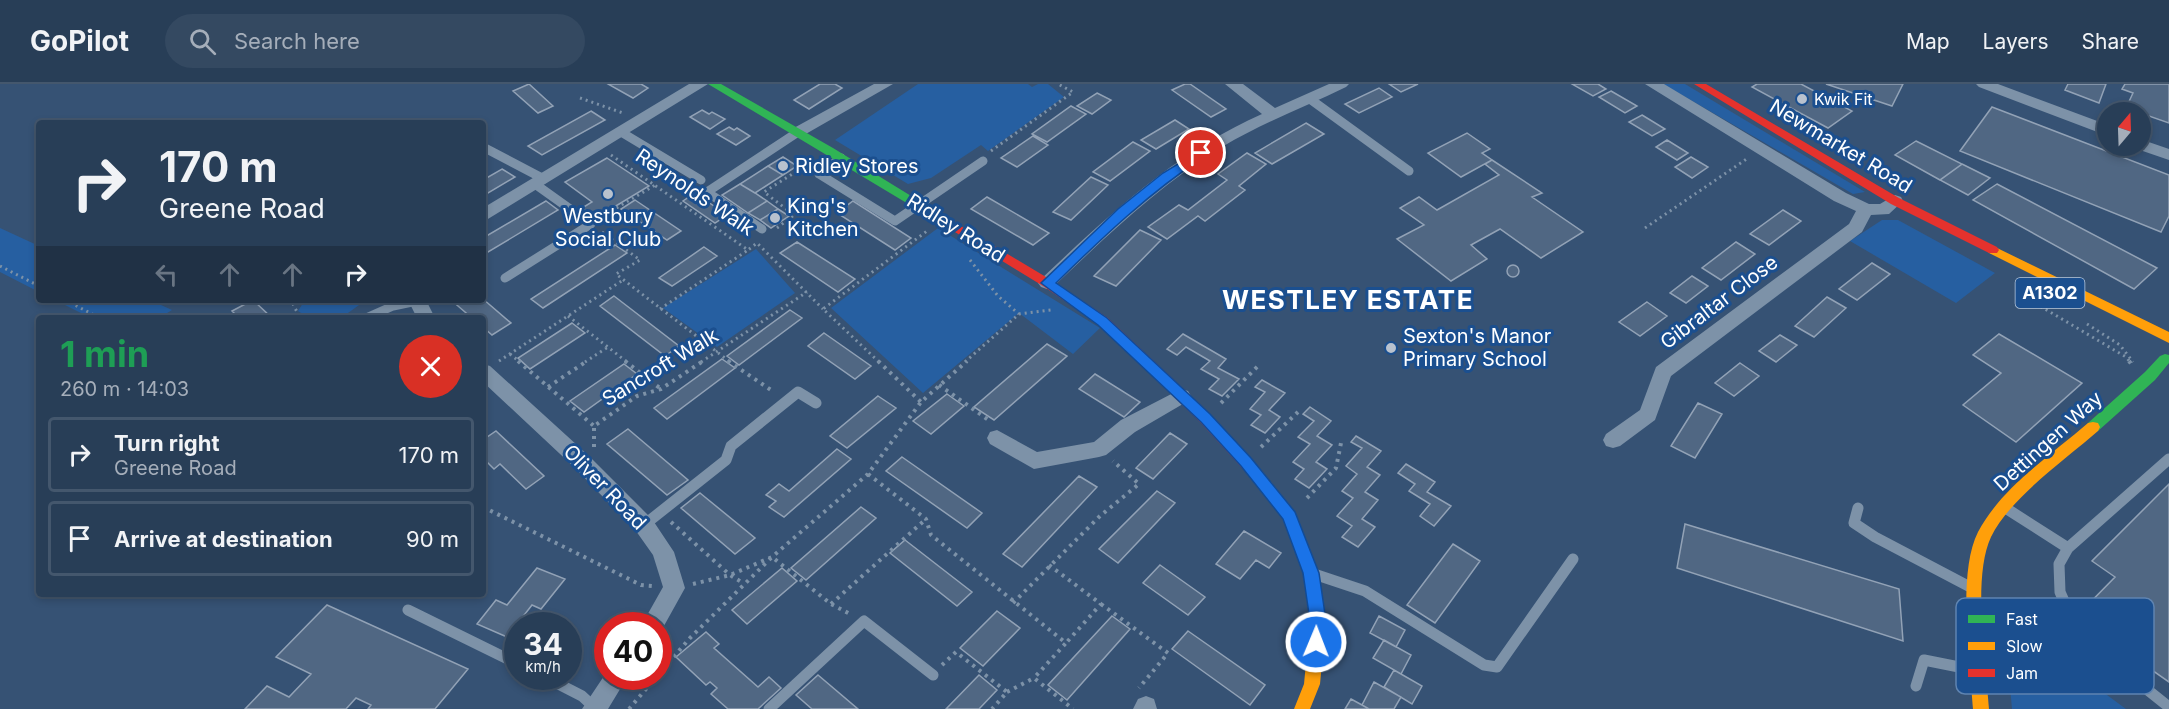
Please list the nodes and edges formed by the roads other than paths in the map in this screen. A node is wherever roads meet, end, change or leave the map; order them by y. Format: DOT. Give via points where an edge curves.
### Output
graph roads {
  1 [pos="700,84"];
  2 [pos="713,84"];
  3 [pos="885,84"];
  4 [pos="1233,84"];
  5 [pos="1341,84"];
  6 [pos="1653,84"];
  7 [pos="1984,84"];
  8 [pos="1705,85"];
  9 [pos="1310,99"];
  10 [pos="1274,115"];
  11 [pos="2097,127"];
  12 [pos="621,132"];
  13 [pos="798,132"];
  14 [pos="2151,148"];
  15 [pos="486,149"];
  16 [pos="2169,155"];
  17 [pos="842,158"];
  18 [pos="983,161"];
  19 [pos="1408,171"];
  20 [pos="701,180"];
  21 [pos="540,182"];
  22 [pos="1895,201"];
  23 [pos="919,205"];
  24 [pos="1866,209"];
  25 [pos="486,214"];
  26 [pos="1934,221"];
  27 [pos="764,233"];
  28 [pos="505,278"];
  29 [pos="1047,283"];
  30 [pos="2059,299"];
  31 [pos="405,303"];
  32 [pos="373,315"];
  33 [pos="2166,335"];
  34 [pos="2165,359"];
  35 [pos="486,374"];
  36 [pos="1181,396"];
  37 [pos="816,403"];
  38 [pos="997,438"];
  39 [pos="1613,440"];
  40 [pos="2169,459"];
  41 [pos="2004,507"];
  42 [pos="1858,508"];
  43 [pos="644,525"];
  44 [pos="2068,548"];
  45 [pos="1573,559"];
  46 [pos="1311,573"];
  47 [pos="1975,590"];
  48 [pos="1975,598"];
  49 [pos="2063,598"];
  50 [pos="408,610"];
  51 [pos="660,612"];
  52 [pos="504,657"];
  53 [pos="1956,667"];
  54 [pos="933,675"];
  55 [pos="1916,686"];
  56 [pos="570,690"];
  57 [pos="608,690"];
  58 [pos="1980,694"];
  59 [pos="2153,694"];
  60 [pos="2169,707"];
  61 [pos="596,709"];
  62 [pos="769,709"];
  63 [pos="1302,709"];
  64 [pos="1981,709"];
  1 -- 12 [label="street"];
  2 -- 13 [label="street, Ridley Road"];
  3 -- 13 [label="street"];
  4 -- 10 [label="street"];
  5 -- 9 [label="street"];
  6 -- 24 [label="street"];
  7 -- 11 [label="street"];
  8 -- 22 [label="street, Newmarket Road / A1302"];
  9 -- 10 [label="street"];
  9 -- 19 [label="lane"];
  10 -- 29 [label="street" via="1218,142 1167,176 1122,211"];
  12 -- 20 [label="lane"];
  12 -- 21 [label="street"];
  13 -- 17 [label="street, Ridley Road"];
  13 -- 27 [label="lane" via="707,192"];
  14 -- 16 [label="street"];
  15 -- 21 [label="lane"];
  17 -- 23 [label="street, Ridley Road"];
  17 -- 23 [label="lane" via="819,174 895,221"];
  18 -- 23 [label="lane"];
  21 -- 25 [label="street"];
  21 -- 28 [label="lane" via="591,224"];
  22 -- 24 [label="street" via="1883,210"];
  22 -- 26 [label="street, Newmarket Road / A1302"];
  23 -- 29 [label="street, Ridley Road"];
  24 -- 39 [label="street, Gibraltar Close" via="1856,228 1663,372 1648,415"];
  26 -- 30 [label="street, Newmarket Road / A1302"];
  26 -- 33 [label="street, Newmarket Road / A1302"];
  29 -- 36 [label="street, Ridley Road" via="1103,321"];
  31 -- 32 [label="lane"];
  33 -- 34 [label="street" via="2158,344"];
  34 -- 41 [label="street, Dettingen Way"];
  35 -- 43 [label="street, Oliver Road"];
  36 -- 38 [label="street" via="1128,426 1099,449 1034,461"];
  36 -- 46 [label="street, Ridley Road" via="1246,462 1290,516"];
  37 -- 43 [label="lane" via="798,392 731,446 726,460"];
  40 -- 44 [label="lane"];
  41 -- 44 [label="lane"];
  41 -- 47 [label="street, Dettingen Way" via="1984,537"];
  42 -- 47 [label="lane" via="1854,522 1875,537"];
  43 -- 51 [label="street, Oliver Road" via="663,552 674,588"];
  44 -- 49 [label="lane" via="2059,564"];
  45 -- 46 [label="lane" via="1497,667 1484,665 1365,591"];
  46 -- 63 [label="street, Ridley Road" via="1318,621 1312,684"];
  47 -- 48 [label="street, Dettingen Way"];
  50 -- 52 [label="lane"];
  53 -- 55 [label="lane" via="1924,660"];
  54 -- 62 [label="lane" via="864,621"];
  56 -- 61 [label="lane"];
  57 -- 61 [label="street"];
  58 -- 64 [label="street, Dettingen Way"];
  59 -- 60 [label="lane"];
}
